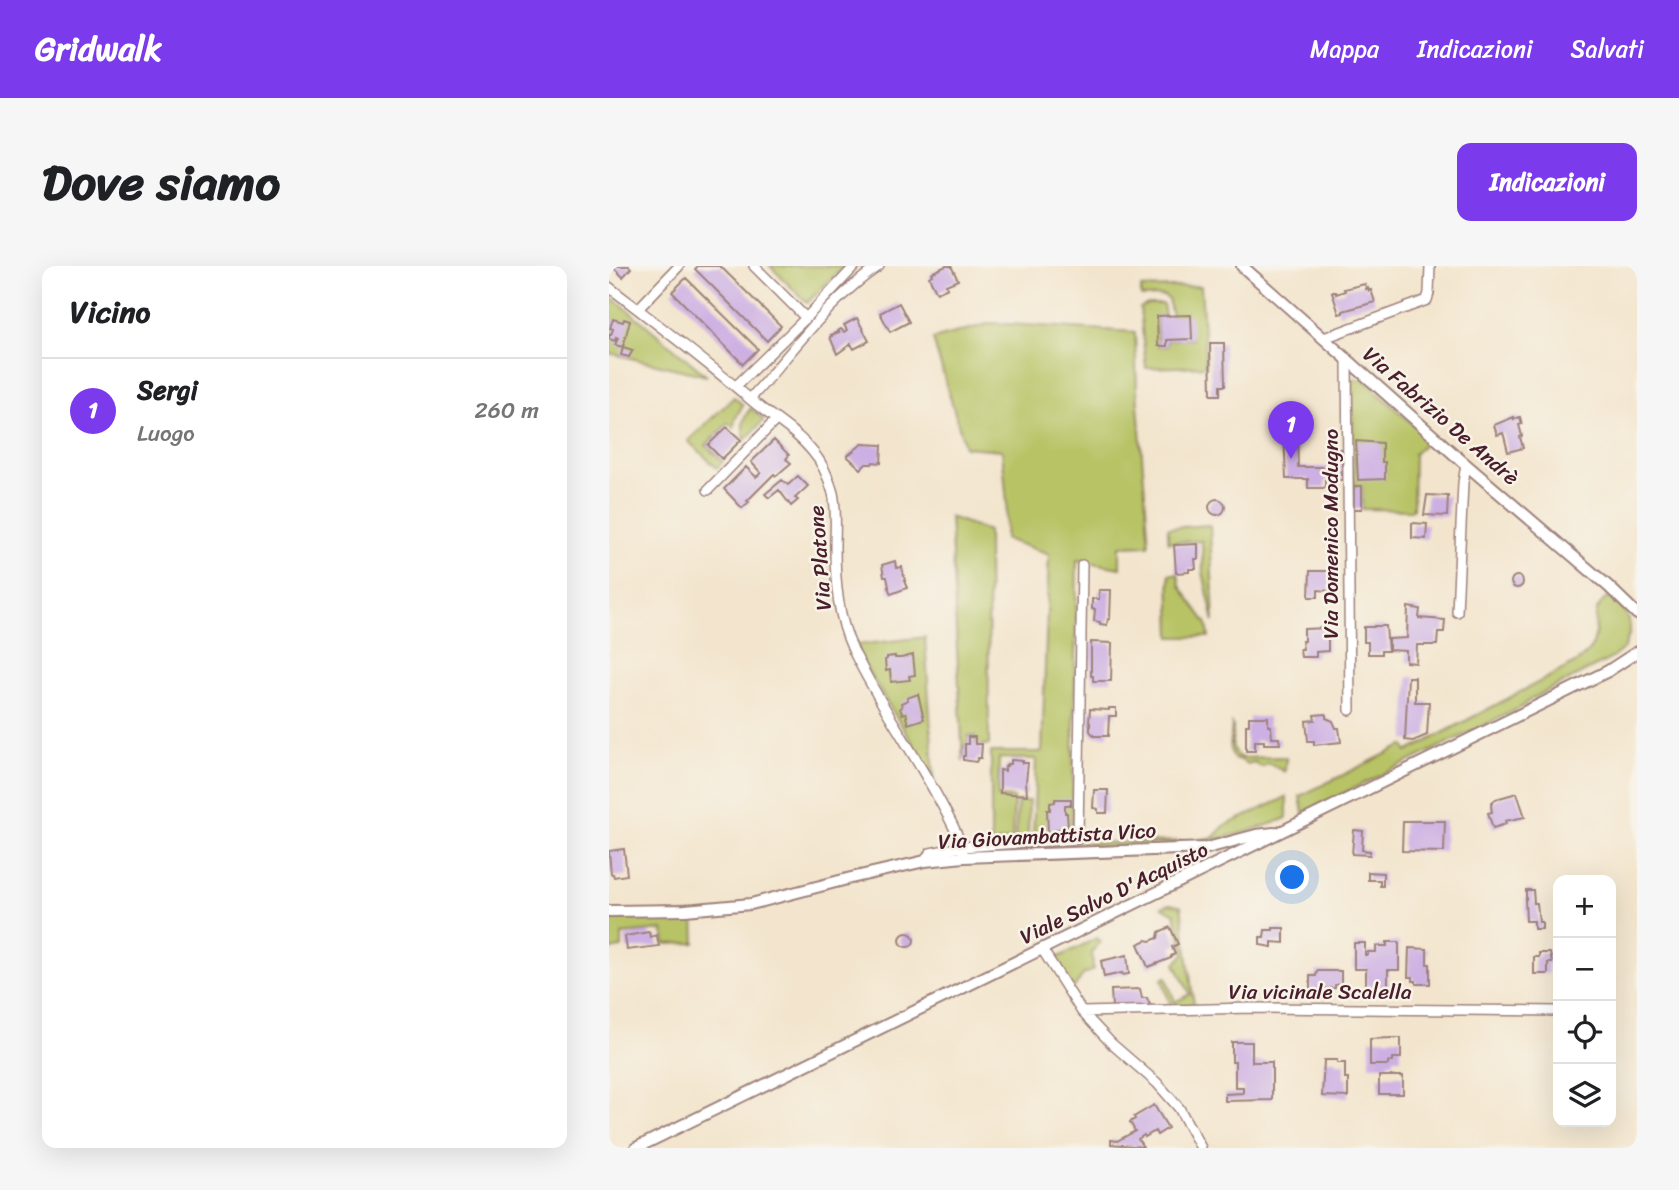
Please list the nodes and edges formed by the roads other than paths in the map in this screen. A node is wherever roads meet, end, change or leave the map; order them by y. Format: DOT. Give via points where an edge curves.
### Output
graph roads {
  1 [pos="679,266"];
  2 [pos="754,266"];
  3 [pos="855,266"];
  4 [pos="1242,266"];
  5 [pos="1430,266"];
  6 [pos="875,269"];
  7 [pos="609,287"];
  8 [pos="638,309"];
  9 [pos="806,318"];
  10 [pos="1324,338"];
  11 [pos="1347,358"];
  12 [pos="736,386"];
  13 [pos="750,399"];
  14 [pos="776,420"];
  15 [pos="1466,464"];
  16 [pos="708,490"];
  17 [pos="1082,565"];
  18 [pos="1617,594"];
  19 [pos="1637,606"];
  20 [pos="1457,612"];
  21 [pos="1637,614"];
  22 [pos="1637,652"];
  23 [pos="1637,662"];
  24 [pos="1608,671"];
  25 [pos="1350,710"];
  26 [pos="1280,832"];
  27 [pos="1207,848"];
  28 [pos="963,852"];
  29 [pos="1227,860"];
  30 [pos="609,911"];
  31 [pos="1042,949"];
  32 [pos="1553,1011"];
  33 [pos="1082,1012"];
  34 [pos="636,1148"];
  35 [pos="1201,1148"];
  1 -- 8 [label="street"];
  2 -- 9 [label="street"];
  3 -- 9 [label="street"];
  4 -- 10 [label="street, Via Fabrizio De Andrè"];
  5 -- 10 [label="street" via="1427,300"];
  6 -- 13 [label="street" via="846,292"];
  7 -- 8 [label="street, Via Platone"];
  8 -- 12 [label="street, Via Platone"];
  9 -- 12 [label="street"];
  10 -- 11 [label="street, Via Fabrizio De Andrè"];
  11 -- 15 [label="street, Via Fabrizio De Andrè"];
  11 -- 25 [label="street, Via Domenico Modugno"];
  12 -- 13 [label="street, Via Platone"];
  13 -- 14 [label="street, Via Platone"];
  14 -- 16 [label="street"];
  14 -- 28 [label="street, Via Platone" via="799,437 826,473 834,499 838,603 852,648 925,773"];
  15 -- 18 [label="street, Via Fabrizio De Andrè"];
  15 -- 20 [label="street"];
  17 -- 28 [label="street" via="1078,839"];
  18 -- 19 [label="street, Via Fabrizio De Andrè"];
  18 -- 21 [label="street, Via Fabrizio De Andrè"];
  22 -- 24 [label="street, Viale Salvo D'Acquisto"];
  23 -- 24 [label="street, Viale Salvo D'Acquisto"];
  24 -- 26 [label="street, Viale Salvo D'Acquisto"];
  26 -- 27 [label="street, Via Giovambattista Vico"];
  26 -- 29 [label="street, Viale Salvo D'Acquisto"];
  27 -- 28 [label="street, Via Giovambattista Vico"];
  27 -- 29 [label="street" via="1219,850"];
  28 -- 30 [label="street, Via Giovambattista Vico" via="751,904"];
  29 -- 31 [label="street, Viale Salvo D'Acquisto"];
  31 -- 33 [label="street"];
  31 -- 34 [label="street, Viale Salvo D'Acquisto"];
  32 -- 33 [label="street, Via vicinale Scalella" via="1252,1008"];
  33 -- 35 [label="street" via="1157,1083"];
}
